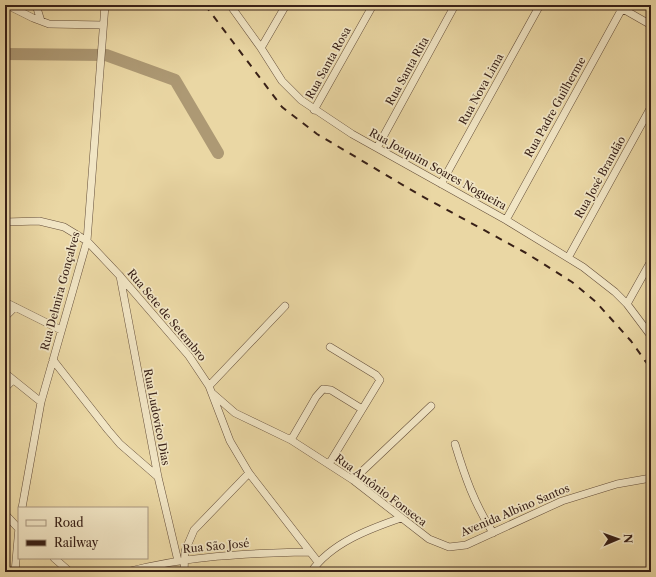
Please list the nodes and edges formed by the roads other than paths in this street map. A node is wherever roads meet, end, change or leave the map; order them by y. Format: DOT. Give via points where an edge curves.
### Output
graph roads {
  1 [pos="7,5"];
  2 [pos="36,5"];
  3 [pos="105,5"];
  4 [pos="230,5"];
  5 [pos="286,5"];
  6 [pos="373,5"];
  7 [pos="455,5"];
  8 [pos="540,5"];
  9 [pos="621,6"];
  10 [pos="41,21"];
  11 [pos="103,25"];
  12 [pos="651,25"];
  13 [pos="261,48"];
  14 [pos="651,107"];
  15 [pos="314,110"];
  16 [pos="377,148"];
  17 [pos="441,184"];
  18 [pos="506,220"];
  19 [pos="5,222"];
  20 [pos="87,241"];
  21 [pos="568,258"];
  22 [pos="651,261"];
  23 [pos="120,276"];
  24 [pos="5,302"];
  25 [pos="627,304"];
  26 [pos="285,306"];
  27 [pos="15,307"];
  28 [pos="5,317"];
  29 [pos="61,330"];
  30 [pos="651,336"];
  31 [pos="330,347"];
  32 [pos="53,360"];
  33 [pos="5,373"];
  34 [pos="13,380"];
  35 [pos="209,386"];
  36 [pos="5,388"];
  37 [pos="212,394"];
  38 [pos="41,402"];
  39 [pos="431,406"];
  40 [pos="362,409"];
  41 [pos="291,440"];
  42 [pos="455,444"];
  43 [pos="329,464"];
  44 [pos="249,473"];
  45 [pos="158,477"];
  46 [pos="651,478"];
  47 [pos="353,480"];
  48 [pos="22,507"];
  49 [pos="5,514"];
  50 [pos="401,518"];
  51 [pos="18,527"];
  52 [pos="493,533"];
  53 [pos="18,539"];
  54 [pos="457,547"];
  55 [pos="309,552"];
  56 [pos="55,559"];
  57 [pos="181,560"];
  58 [pos="318,562"];
  59 [pos="146,569"];
  60 [pos="15,572"];
  61 [pos="70,572"];
  62 [pos="126,572"];
  63 [pos="184,572"];
  64 [pos="311,572"];
  1 -- 10 [label="street"];
  2 -- 10 [label="street"];
  3 -- 11 [label="street, Rua Delmira Gonçalves"];
  4 -- 13 [label="street, Rua Joaquim Soares Nogueira"];
  5 -- 13 [label="street"];
  6 -- 15 [label="street, Rua Santa Rosa"];
  7 -- 16 [label="street, Rua Santa Rita"];
  8 -- 17 [label="street, Rua Nova Lima"];
  9 -- 12 [label="street"];
  9 -- 18 [label="street, Rua Padre Guilherme"];
  10 -- 11 [label="street" via="61,25"];
  11 -- 20 [label="street, Rua Delmira Gonçalves"];
  13 -- 15 [label="street, Rua Joaquim Soares Nogueira" via="285,85"];
  14 -- 21 [label="street, Rua José Brandão"];
  15 -- 16 [label="street, Rua Joaquim Soares Nogueira"];
  16 -- 17 [label="street, Rua Joaquim Soares Nogueira"];
  17 -- 18 [label="street, Rua Joaquim Soares Nogueira"];
  18 -- 21 [label="street, Rua Joaquim Soares Nogueira"];
  19 -- 20 [label="street, Rua Sete de Setembro" via="39,221 55,224"];
  19 -- 24 [label="street"];
  20 -- 23 [label="street, Rua Sete de Setembro"];
  20 -- 29 [label="street, Rua Delmira Gonçalves"];
  21 -- 25 [label="street, Rua Joaquim Soares Nogueira" via="604,283"];
  22 -- 25 [label="street"];
  23 -- 35 [label="street, Rua Sete de Setembro" via="189,356"];
  23 -- 45 [label="street, Rua Ludovico Dias"];
  24 -- 27 [label="street"];
  25 -- 30 [label="street, Rua Joaquim Soares Nogueira"];
  26 -- 35 [label="street"];
  27 -- 28 [label="street"];
  27 -- 29 [label="street"];
  29 -- 32 [label="street, Rua Delmira Gonçalves"];
  31 -- 40 [label="street" via="379,376 380,380"];
  32 -- 38 [label="street, Rua Delmira Gonçalves"];
  32 -- 45 [label="street" via="120,444"];
  33 -- 34 [label="street"];
  34 -- 36 [label="street"];
  34 -- 38 [label="street"];
  35 -- 37 [label="street, Rua Sete de Setembro"];
  37 -- 41 [label="street, Rua Antônio Fonseca" via="235,413"];
  37 -- 44 [label="street, Rua Sete de Setembro" via="230,441"];
  38 -- 48 [label="street, Rua Delmira Gonçalves"];
  39 -- 47 [label="street"];
  40 -- 41 [label="street" via="331,390 323,389"];
  40 -- 43 [label="street"];
  41 -- 43 [label="street, Rua Antônio Fonseca"];
  42 -- 52 [label="street" via="468,488"];
  43 -- 47 [label="street, Rua Antônio Fonseca"];
  44 -- 55 [label="street, Rua Sete de Setembro"];
  44 -- 57 [label="street" via="194,530"];
  45 -- 57 [label="street, Rua Ludovico Dias"];
  46 -- 52 [label="street, Avenida Albino Santos" via="616,484 568,498"];
  47 -- 50 [label="street, Rua Antônio Fonseca"];
  49 -- 51 [label="street"];
  50 -- 54 [label="street, Rua Antônio Fonseca" via="435,543"];
  50 -- 58 [label="street" via="359,534"];
  52 -- 54 [label="street, Avenida Albino Santos" via="476,542"];
  53 -- 60 [label="street"];
  55 -- 57 [label="street, Rua São José"];
  55 -- 58 [label="street, Rua Sete de Setembro"];
  56 -- 61 [label="street"];
  57 -- 59 [label="street, Rua São José"];
  57 -- 63 [label="street"];
  58 -- 64 [label="street"];
  59 -- 62 [label="street, Rua São José"];
}
